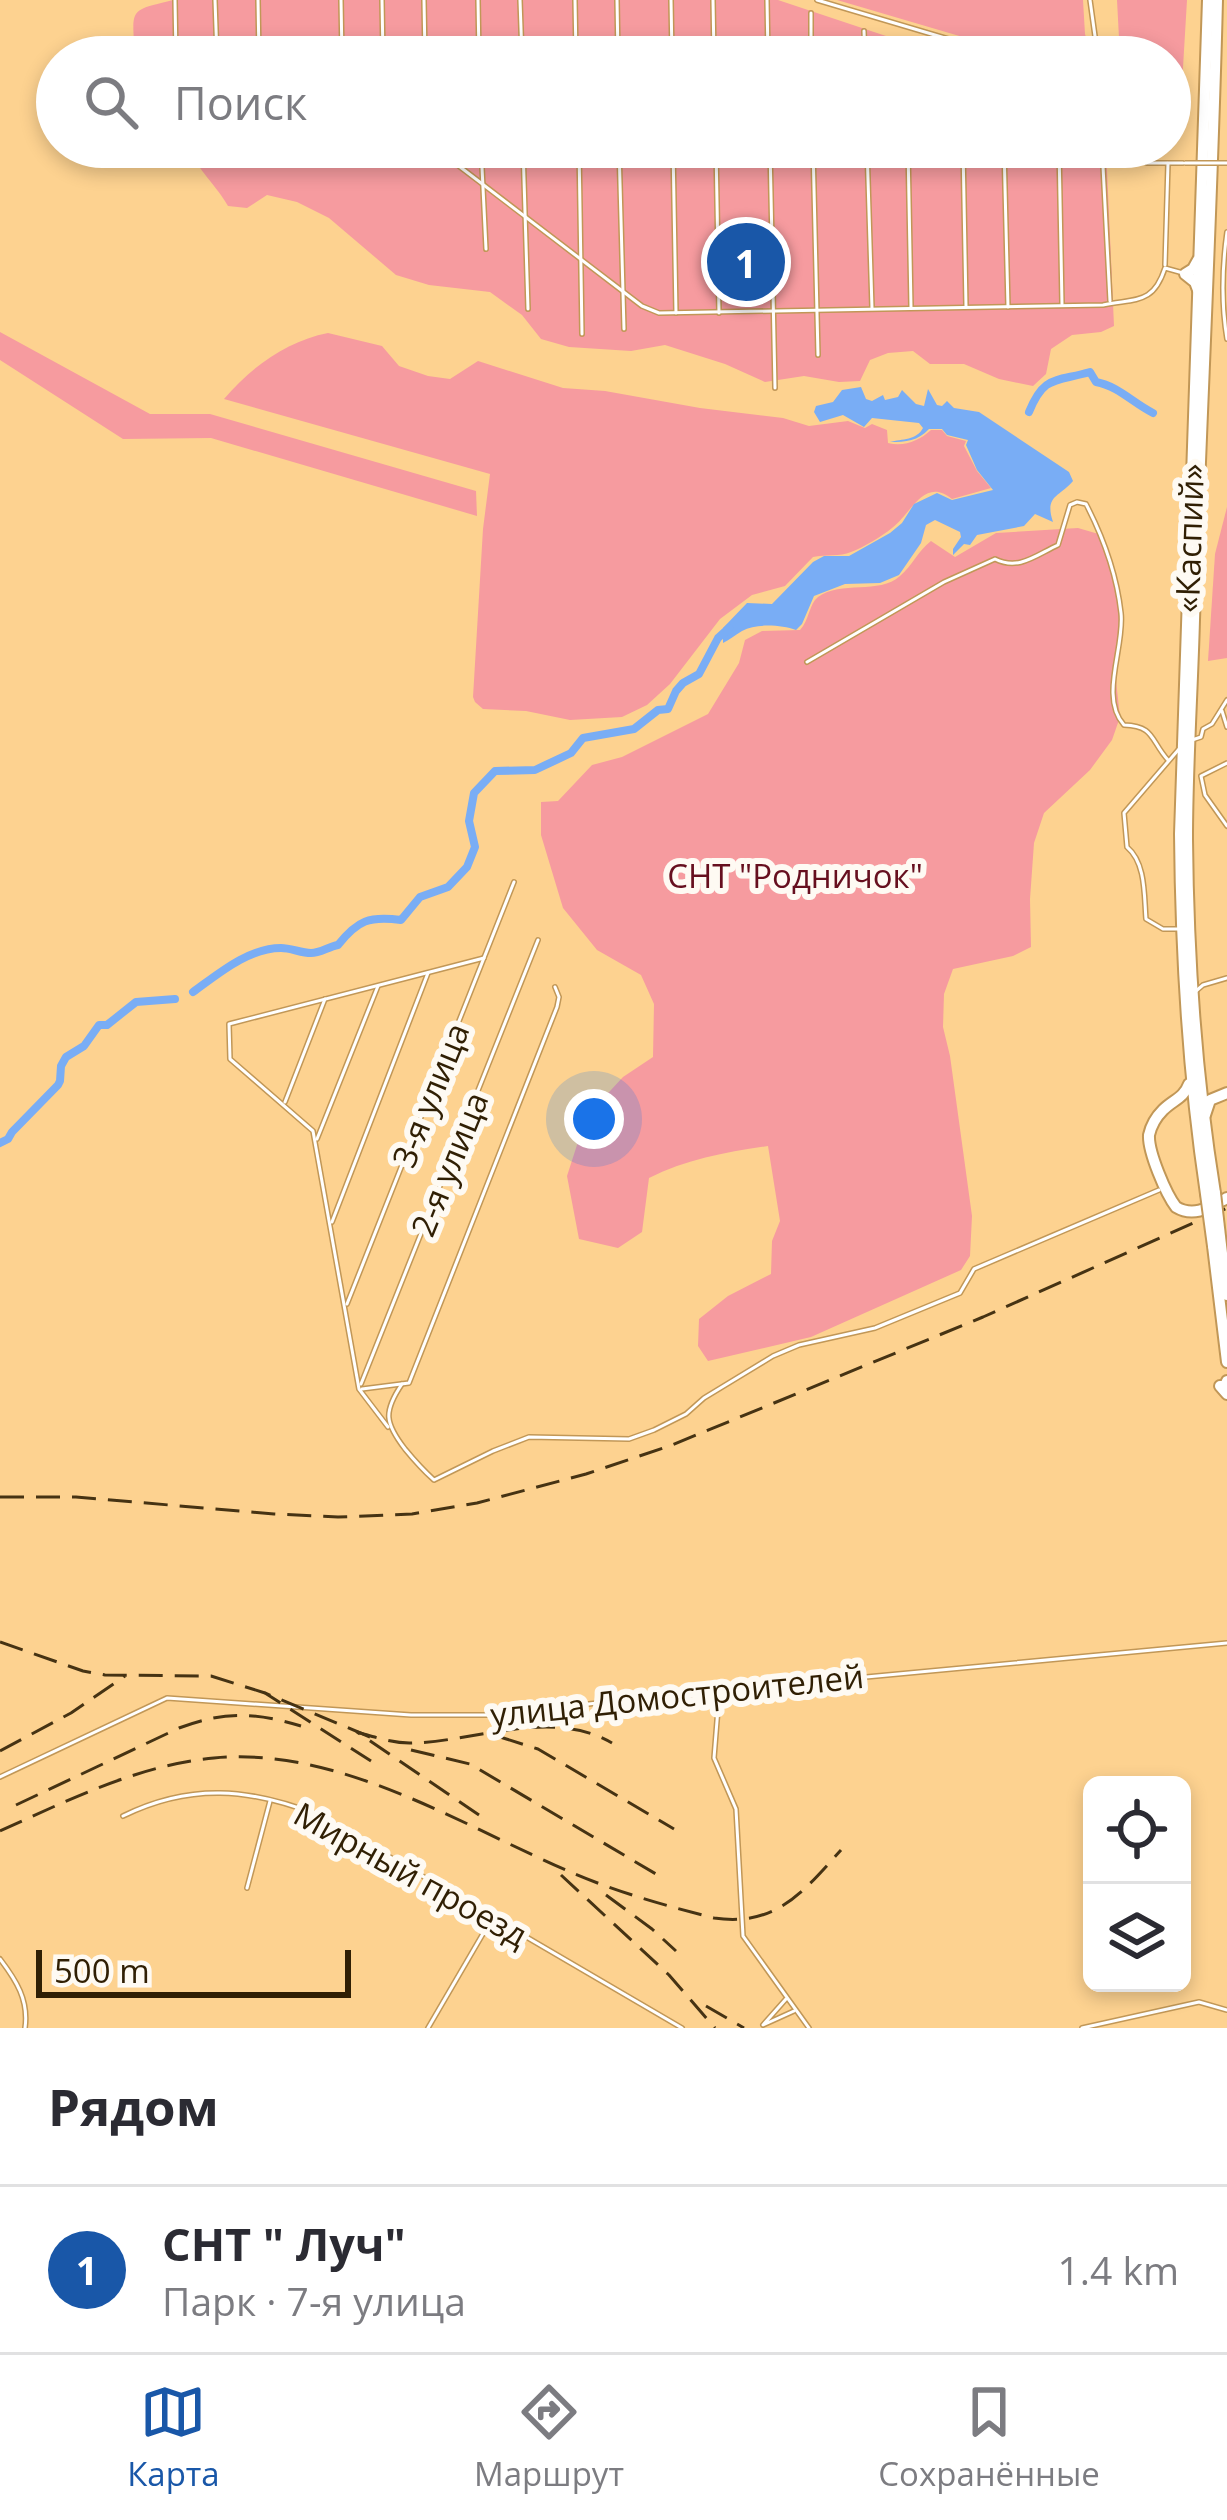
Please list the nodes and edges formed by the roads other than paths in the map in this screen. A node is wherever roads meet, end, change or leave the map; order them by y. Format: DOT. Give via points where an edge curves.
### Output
graph roads {
  1 [pos="176,0"];
  2 [pos="215,0"];
  3 [pos="258,0"];
  4 [pos="341,0"];
  5 [pos="382,0"];
  6 [pos="424,0"];
  7 [pos="478,0"];
  8 [pos="520,0"];
  9 [pos="575,0"];
  10 [pos="616,0"];
  11 [pos="671,0"];
  12 [pos="713,0"];
  13 [pos="767,0"];
  14 [pos="817,0"];
  15 [pos="1090,0"];
  16 [pos="1212,0"];
  17 [pos="811,13"];
  18 [pos="864,31"];
  19 [pos="176,36"];
  20 [pos="216,36"];
  21 [pos="259,36"];
  22 [pos="342,36"];
  23 [pos="383,36"];
  24 [pos="425,36"];
  25 [pos="479,36"];
  26 [pos="521,36"];
  27 [pos="576,36"];
  28 [pos="617,36"];
  29 [pos="672,36"];
  30 [pos="714,36"];
  31 [pos="768,36"];
  32 [pos="812,36"];
  33 [pos="864,36"];
  34 [pos="938,36"];
  35 [pos="1095,36"];
  36 [pos="1191,163"];
  37 [pos="1227,164"];
  38 [pos="461,168"];
  39 [pos="482,168"];
  40 [pos="523,168"];
  41 [pos="579,168"];
  42 [pos="620,168"];
  43 [pos="674,168"];
  44 [pos="716,168"];
  45 [pos="770,168"];
  46 [pos="813,168"];
  47 [pos="868,168"];
  48 [pos="908,168"];
  49 [pos="963,168"];
  50 [pos="1005,168"];
  51 [pos="1059,168"];
  52 [pos="1103,168"];
  53 [pos="1168,168"];
  54 [pos="482,184"];
  55 [pos="524,216"];
  56 [pos="1227,232"];
  57 [pos="486,249"];
  58 [pos="580,257"];
  59 [pos="1200,257"];
  60 [pos="1165,268"];
  61 [pos="1185,274"];
  62 [pos="1198,290"];
  63 [pos="622,291"];
  64 [pos="1110,303"];
  65 [pos="1062,305"];
  66 [pos="1008,307"];
  67 [pos="966,308"];
  68 [pos="528,309"];
  69 [pos="911,309"];
  70 [pos="872,310"];
  71 [pos="816,312"];
  72 [pos="719,313"];
  73 [pos="773,313"];
  74 [pos="676,315"];
  75 [pos="624,329"];
  76 [pos="582,334"];
  77 [pos="1227,339"];
  78 [pos="818,355"];
  79 [pos="775,388"];
  80 [pos="807,662"];
  81 [pos="1227,700"];
  82 [pos="1220,708"];
  83 [pos="1227,727"];
  84 [pos="1184,745"];
  85 [pos="1168,760"];
  86 [pos="1227,763"];
  87 [pos="1227,826"];
  88 [pos="514,882"];
  89 [pos="1181,929"];
  90 [pos="538,940"];
  91 [pos="484,958"];
  92 [pos="429,972"];
  93 [pos="1226,980"];
  94 [pos="378,984"];
  95 [pos="1196,985"];
  96 [pos="555,987"];
  97 [pos="326,998"];
  98 [pos="1195,1075"];
  99 [pos="1226,1093"];
  100 [pos="1175,1101"];
  101 [pos="284,1104"];
  102 [pos="1200,1128"];
  103 [pos="316,1140"];
  104 [pos="1166,1187"];
  105 [pos="1216,1195"];
  106 [pos="331,1224"];
  107 [pos="1217,1245"];
  108 [pos="1227,1295"];
  109 [pos="345,1308"];
  110 [pos="1227,1362"];
  111 [pos="1227,1381"];
  112 [pos="405,1383"];
  113 [pos="359,1389"];
  114 [pos="1227,1394"];
  115 [pos="391,1431"];
  116 [pos="1227,1643"];
  117 [pos="719,1694"];
  118 [pos="0,1777"];
  119 [pos="270,1799"];
  120 [pos="123,1816"];
  121 [pos="247,1888"];
  122 [pos="492,1919"];
  123 [pos="0,1959"];
  124 [pos="788,1998"];
  125 [pos="796,2009"];
  126 [pos="1227,2010"];
  127 [pos="762,2026"];
  128 [pos="25,2028"];
  129 [pos="428,2028"];
  130 [pos="682,2028"];
  131 [pos="809,2028"];
  132 [pos="1082,2028"];
  1 -- 19 [label="street"];
  2 -- 20 [label="street"];
  3 -- 21 [label="street"];
  4 -- 22 [label="street"];
  5 -- 23 [label="street"];
  6 -- 24 [label="street"];
  7 -- 25 [label="street"];
  8 -- 26 [label="street"];
  9 -- 27 [label="street"];
  10 -- 28 [label="street"];
  11 -- 29 [label="street"];
  12 -- 30 [label="street"];
  13 -- 31 [label="street"];
  14 -- 34 [label="street"];
  15 -- 35 [label="street"];
  16 -- 59 [label="highway, «Каспий»"];
  16 -- 84 [label="highway, «Каспий»" via="1211,232"];
  17 -- 32 [label="street"];
  18 -- 33 [label="street"];
  36 -- 37 [label="street, bridge"];
  38 -- 54 [label="street"];
  39 -- 54 [label="street"];
  40 -- 55 [label="street"];
  41 -- 58 [label="street"];
  42 -- 63 [label="street"];
  43 -- 74 [label="street"];
  44 -- 72 [label="street"];
  45 -- 73 [label="street"];
  46 -- 71 [label="street"];
  47 -- 70 [label="street"];
  48 -- 69 [label="street"];
  49 -- 67 [label="street"];
  50 -- 66 [label="street"];
  51 -- 65 [label="street"];
  52 -- 64 [label="street"];
  53 -- 60 [label="street"];
  54 -- 55 [label="street"];
  54 -- 57 [label="street"];
  55 -- 58 [label="street"];
  55 -- 68 [label="street"];
  56 -- 77 [label="street"];
  58 -- 63 [label="street"];
  58 -- 76 [label="street"];
  59 -- 61 [label="highway"];
  59 -- 62 [label="highway, «Каспий»"];
  60 -- 61 [label="street"];
  60 -- 64 [label="street" via="1147,296"];
  61 -- 62 [label="highway"];
  62 -- 84 [label="highway, «Каспий»"];
  63 -- 74 [label="street" via="649,311"];
  63 -- 75 [label="street"];
  64 -- 65 [label="street"];
  65 -- 66 [label="street"];
  66 -- 67 [label="street"];
  67 -- 69 [label="street"];
  69 -- 70 [label="street"];
  70 -- 71 [label="street"];
  71 -- 73 [label="street"];
  71 -- 78 [label="street"];
  72 -- 73 [label="street"];
  72 -- 74 [label="street"];
  73 -- 79 [label="street"];
  80 -- 85 [label="street" via="980,564 1015,565 1058,544 1070,505 1086,504 1122,619 1115,712 1124,725 1149,731"];
  81 -- 82 [label="street"];
  82 -- 83 [label="street"];
  82 -- 84 [label="street" via="1201,737"];
  84 -- 85 [label="street"];
  84 -- 89 [label="highway, «Каспий»"];
  84 -- 95 [label="highway, «Каспий»"];
  85 -- 89 [label="street" via="1124,813 1146,919"];
  86 -- 87 [label="street" via="1202,776"];
  88 -- 91 [label="street, 3-я улица"];
  89 -- 98 [label="highway, «Каспий»"];
  90 -- 113 [label="street, 2-я улица"];
  91 -- 92 [label="street"];
  91 -- 109 [label="street, 3-я улица"];
  92 -- 94 [label="street"];
  92 -- 106 [label="street"];
  93 -- 95 [label="street"];
  94 -- 97 [label="street"];
  94 -- 103 [label="street"];
  95 -- 98 [label="highway, «Каспий»"];
  96 -- 112 [label="street" via="557,1007"];
  97 -- 101 [label="street"];
  97 -- 101 [label="street" via="229,1024 230,1059"];
  98 -- 99 [label="highway" via="1211,1094"];
  98 -- 100 [label="highway"];
  98 -- 102 [label="highway"];
  99 -- 102 [label="highway" via="1210,1100"];
  100 -- 102 [label="highway" via="1189,1107"];
  100 -- 104 [label="highway" via="1156,1117 1149,1139"];
  101 -- 103 [label="street"];
  102 -- 105 [label="highway"];
  103 -- 106 [label="street"];
  104 -- 105 [label="highway" via="1176,1207 1190,1213"];
  104 -- 115 [label="street" via="974,1269 960,1293 875,1328 773,1356 686,1414 629,1439 529,1437 434,1480"];
  105 -- 107 [label="highway, bridge"];
  106 -- 109 [label="street"];
  107 -- 108 [label="highway"];
  107 -- 110 [label="highway"];
  109 -- 113 [label="street"];
  111 -- 114 [label="highway" via="1220,1385"];
  112 -- 113 [label="street"];
  112 -- 115 [label="street" via="389,1406"];
  113 -- 115 [label="street"];
  116 -- 117 [label="street, улица Домостроителей"];
  117 -- 118 [label="street, улица Домостроителей" via="493,1715 166,1699"];
  117 -- 124 [label="street" via="714,1758 736,1809 743,1936"];
  119 -- 120 [label="street, Мирный проезд" via="210,1791"];
  119 -- 121 [label="street"];
  119 -- 122 [label="street, Мирный проезд" via="317,1815"];
  122 -- 129 [label="street"];
  122 -- 130 [label="street, Мирный проезд"];
  123 -- 128 [label="street" via="24,2001"];
  124 -- 125 [label="street"];
  124 -- 127 [label="street"];
  125 -- 127 [label="street"];
  125 -- 131 [label="street"];
  126 -- 132 [label="street" via="1199,2002"];
}
